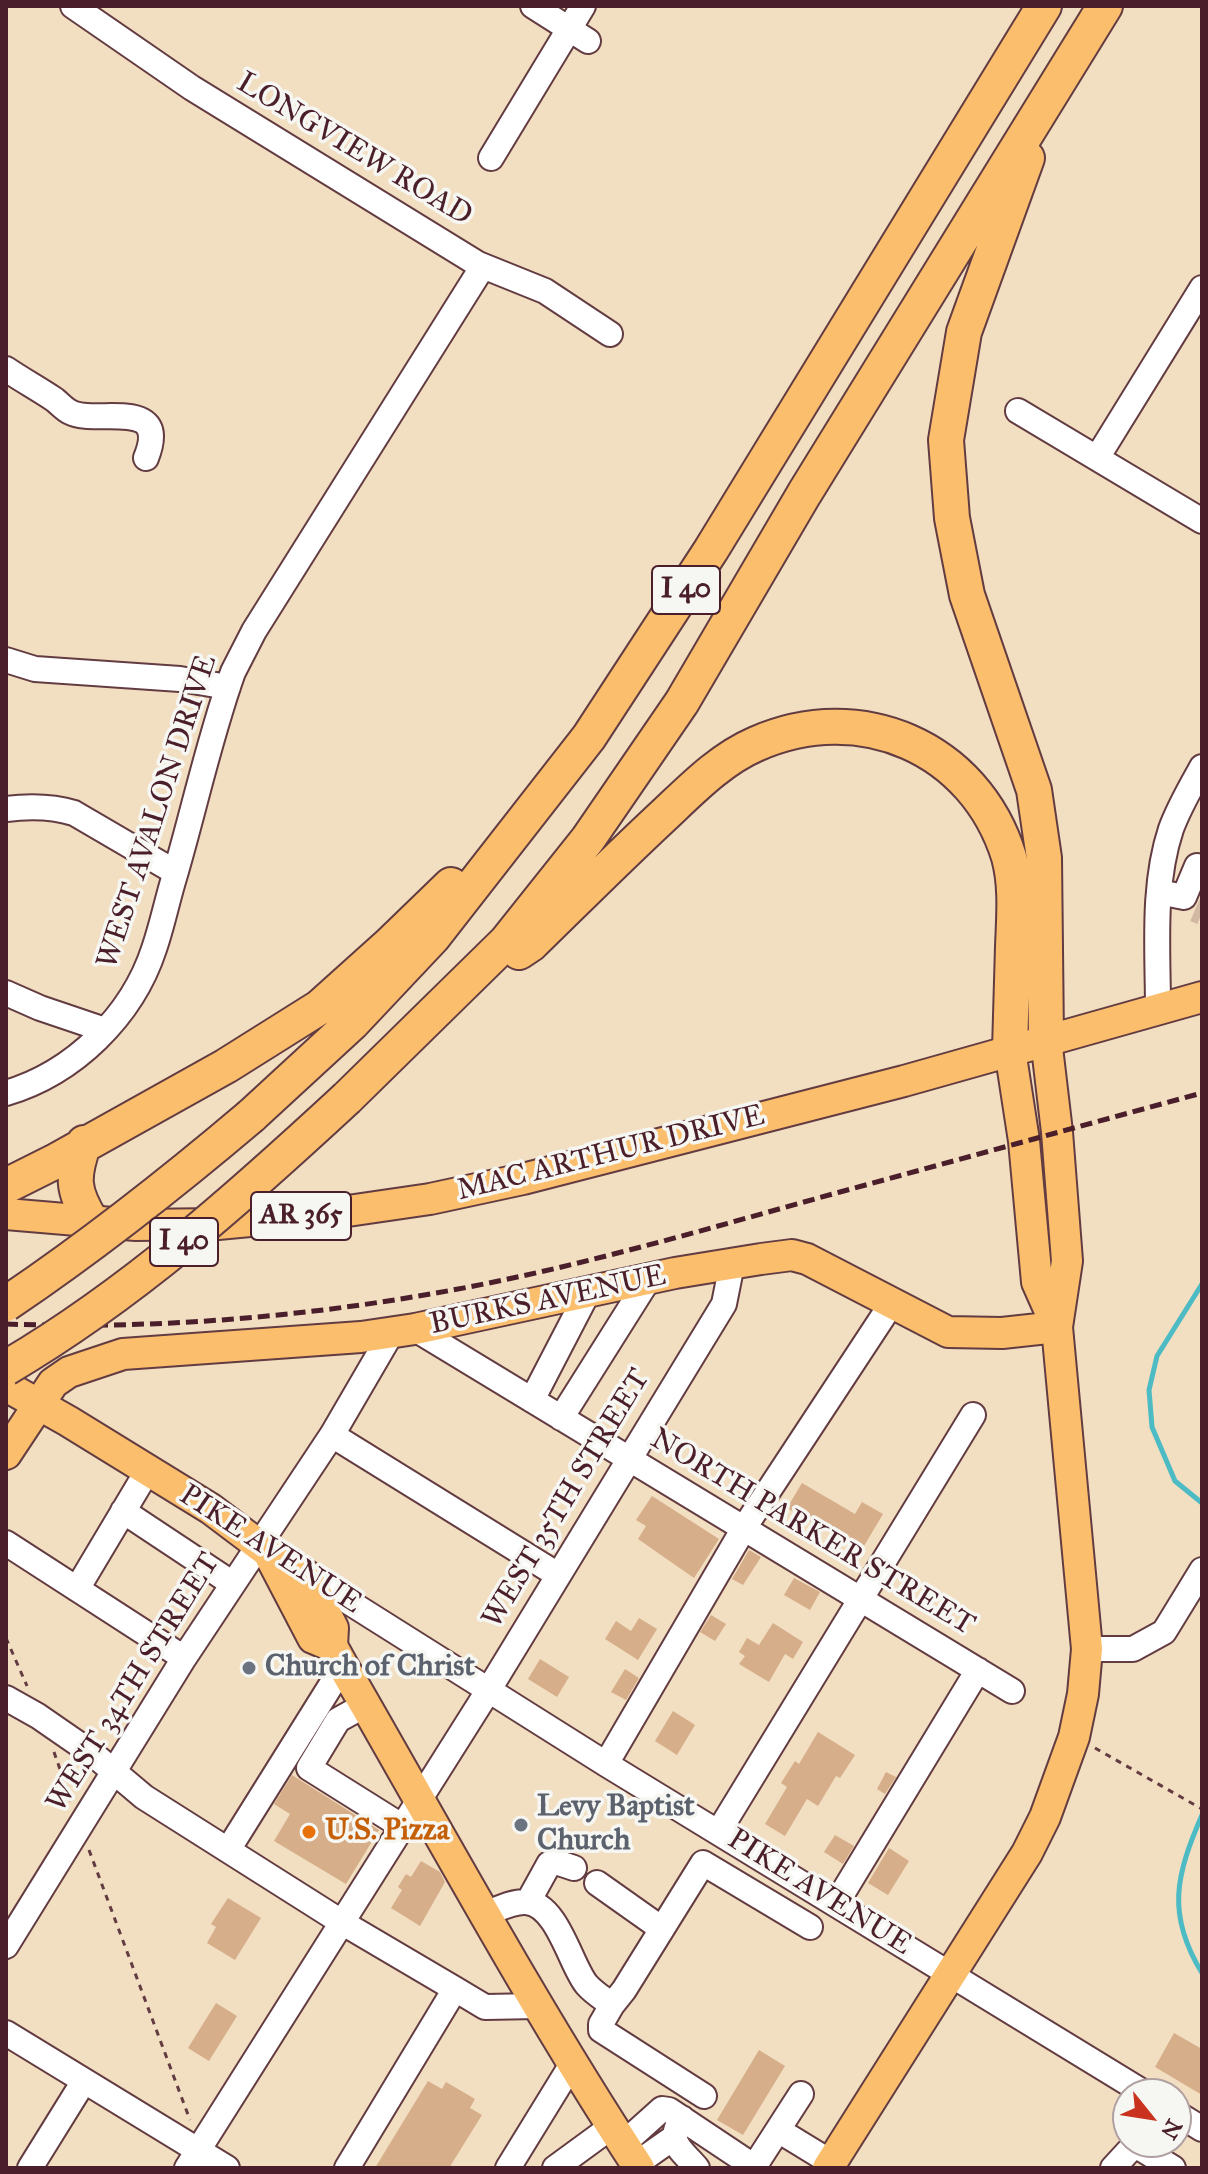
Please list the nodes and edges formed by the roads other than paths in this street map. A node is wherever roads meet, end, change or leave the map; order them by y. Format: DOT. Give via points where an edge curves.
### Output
graph roads {
  1 [pos="73,6"];
  2 [pos="533,6"];
  3 [pos="583,6"];
  4 [pos="1044,6"];
  5 [pos="1105,6"];
  6 [pos="579,34"];
  7 [pos="1049,97"];
  8 [pos="491,158"];
  9 [pos="483,266"];
  10 [pos="1202,288"];
  11 [pos="610,334"];
  12 [pos="6,369"];
  13 [pos="1018,411"];
  14 [pos="146,458"];
  15 [pos="1097,458"];
  16 [pos="1202,521"];
  17 [pos="6,660"];
  18 [pos="228,687"];
  19 [pos="1202,767"];
  20 [pos="537,807"];
  21 [pos="6,809"];
  22 [pos="1202,869"];
  23 [pos="175,872"];
  24 [pos="1159,892"];
  25 [pos="464,985"];
  26 [pos="6,993"];
  27 [pos="1202,997"];
  28 [pos="1158,1010"];
  29 [pos="105,1030"];
  30 [pos="1046,1039"];
  31 [pos="1010,1050"];
  32 [pos="6,1093"];
  33 [pos="84,1143"];
  34 [pos="6,1186"];
  35 [pos="6,1214"];
  36 [pos="91,1221"];
  37 [pos="732,1264"];
  38 [pos="648,1280"];
  39 [pos="583,1301"];
  40 [pos="892,1303"];
  41 [pos="6,1304"];
  42 [pos="622,1321"];
  43 [pos="1057,1327"];
  44 [pos="404,1330"];
  45 [pos="123,1354"];
  46 [pos="6,1366"];
  47 [pos="6,1386"];
  48 [pos="532,1400"];
  49 [pos="38,1404"];
  50 [pos="973,1415"];
  51 [pos="561,1418"];
  52 [pos="332,1435"];
  53 [pos="6,1454"];
  54 [pos="628,1458"];
  55 [pos="148,1470"];
  56 [pos="123,1511"];
  57 [pos="744,1528"];
  58 [pos="6,1543"];
  59 [pos="264,1549"];
  60 [pos="1202,1570"];
  61 [pos="306,1575"];
  62 [pos="558,1575"];
  63 [pos="233,1584"];
  64 [pos="77,1589"];
  65 [pos="860,1598"];
  66 [pos="1087,1649"];
  67 [pos="337,1656"];
  68 [pos="184,1658"];
  69 [pos="978,1670"];
  70 [pos="488,1691"];
  71 [pos="1012,1691"];
  72 [pos="6,1698"];
  73 [pos="365,1705"];
  74 [pos="606,1764"];
  75 [pos="115,1772"];
  76 [pos="421,1799"];
  77 [pos="403,1827"];
  78 [pos="719,1831"];
  79 [pos="228,1850"];
  80 [pos="574,1868"];
  81 [pos="597,1883"];
  82 [pos="802,1883"];
  83 [pos="528,1902"];
  84 [pos="836,1904"];
  85 [pos="785,1912"];
  86 [pos="484,1914"];
  87 [pos="343,1923"];
  88 [pos="810,1927"];
  89 [pos="662,1929"];
  90 [pos="6,1946"];
  91 [pos="951,1974"];
  92 [pos="455,1989"];
  93 [pos="612,2005"];
  94 [pos="537,2006"];
  95 [pos="6,2033"];
  96 [pos="572,2064"];
  97 [pos="1120,2078"];
  98 [pos="84,2081"];
  99 [pos="801,2094"];
  100 [pos="675,2122"];
  101 [pos="778,2130"];
  102 [pos="627,2151"];
  103 [pos="193,2159"];
  104 [pos="568,2164"];
  105 [pos="830,2165"];
  106 [pos="30,2168"];
  107 [pos="227,2168"];
  108 [pos="347,2168"];
  109 [pos="508,2168"];
  110 [pos="697,2168"];
  111 [pos="755,2168"];
  1 -- 9 [label="street, LONGVIEW ROAD" via="192,88"];
  2 -- 6 [label="street"];
  3 -- 6 [label="street"];
  4 -- 20 [label="highway, I 40" via="638,665"];
  5 -- 7 [label="highway, I 40"];
  6 -- 8 [label="street"];
  7 -- 25 [label="highway, I 40" via="682,702 546,894"];
  7 -- 30 [label="highway" via="964,332 946,440 952,518 967,595 1034,790 1044,858"];
  9 -- 11 [label="street, LONGVIEW ROAD" via="545,291"];
  9 -- 18 [label="street, WEST AVALON DRIVE" via="254,631"];
  10 -- 15 [label="street"];
  12 -- 14 [label="street" via="72,414 120,415 143,423 152,440"];
  13 -- 15 [label="street"];
  15 -- 16 [label="street"];
  17 -- 18 [label="street" via="35,669"];
  18 -- 23 [label="street, WEST AVALON DRIVE"];
  19 -- 24 [label="street" via="1172,827"];
  20 -- 33 [label="highway" via="320,1007 226,1066"];
  20 -- 41 [label="highway, I 40, bridge" via="423,948 352,1023 161,1192"];
  21 -- 23 [label="street" via="30,806 74,813"];
  22 -- 24 [label="street" via="1197,866 1192,902"];
  23 -- 29 [label="street, WEST AVALON DRIVE" via="143,975"];
  24 -- 28 [label="street"];
  25 -- 31 [label="highway" via="531,944 707,774 755,744 808,727 882,731 936,757 963,780 984,806 1009,858 1015,894"];
  25 -- 46 [label="highway, I 40, bridge" via="242,1195 65,1333"];
  26 -- 29 [label="street"];
  27 -- 28 [label="main road, MAC ARTHUR DRIVE / AR 365"];
  28 -- 30 [label="main road, MAC ARTHUR DRIVE / AR 365"];
  29 -- 32 [label="street, WEST AVALON DRIVE" via="56,1071"];
  30 -- 31 [label="main road, MAC ARTHUR DRIVE / AR 365"];
  30 -- 43 [label="main road" via="1067,1261"];
  31 -- 36 [label="main road, MAC ARTHUR DRIVE / AR 365" via="430,1199 218,1224"];
  31 -- 43 [label="main road" via="1037,1282"];
  33 -- 34 [label="highway"];
  33 -- 36 [label="highway" via="75,1185"];
  35 -- 36 [label="main road, MAC ARTHUR DRIVE / AR 365"];
  37 -- 38 [label="main road, BURKS AVENUE"];
  37 -- 40 [label="main road, BURKS AVENUE" via="792,1255"];
  37 -- 54 [label="street, WEST 35TH STREET" via="724,1304"];
  38 -- 39 [label="main road, BURKS AVENUE"];
  38 -- 42 [label="street"];
  39 -- 42 [label="street"];
  39 -- 44 [label="main road, BURKS AVENUE"];
  39 -- 48 [label="street"];
  40 -- 43 [label="main road, BURKS AVENUE" via="948,1332"];
  40 -- 57 [label="street"];
  42 -- 51 [label="street"];
  43 -- 66 [label="main road"];
  44 -- 45 [label="main road, BURKS AVENUE"];
  44 -- 48 [label="street, NORTH PARKER STREET"];
  44 -- 52 [label="street, WEST 34TH STREET"];
  45 -- 46 [label="main road"];
  45 -- 49 [label="main road, BURKS AVENUE" via="61,1376"];
  47 -- 49 [label="main road, PIKE AVENUE"];
  48 -- 51 [label="street, NORTH PARKER STREET"];
  49 -- 53 [label="main road, BURKS AVENUE"];
  49 -- 55 [label="main road, PIKE AVENUE"];
  50 -- 65 [label="street"];
  51 -- 54 [label="street, NORTH PARKER STREET"];
  52 -- 59 [label="street, WEST 34TH STREET"];
  52 -- 62 [label="street"];
  54 -- 57 [label="street, NORTH PARKER STREET"];
  54 -- 62 [label="street, WEST 35TH STREET"];
  55 -- 56 [label="street"];
  55 -- 59 [label="main road, PIKE AVENUE"];
  56 -- 63 [label="street"];
  56 -- 64 [label="street"];
  57 -- 65 [label="street, NORTH PARKER STREET"];
  57 -- 74 [label="street"];
  58 -- 64 [label="street"];
  59 -- 61 [label="main road, PIKE AVENUE"];
  59 -- 63 [label="street, WEST 34TH STREET"];
  59 -- 67 [label="main road" via="313,1638"];
  60 -- 66 [label="street" via="1164,1632 1133,1649"];
  61 -- 67 [label="main road" via="333,1628"];
  61 -- 70 [label="street, PIKE AVENUE"];
  62 -- 70 [label="street, WEST 35TH STREET"];
  63 -- 68 [label="street, WEST 34TH STREET"];
  64 -- 68 [label="street"];
  65 -- 69 [label="street, NORTH PARKER STREET"];
  65 -- 78 [label="street"];
  66 -- 91 [label="main road" via="1083,1694 1060,1780 1027,1853"];
  67 -- 73 [label="main road"];
  67 -- 79 [label="street"];
  68 -- 75 [label="street, WEST 34TH STREET"];
  69 -- 71 [label="street, NORTH PARKER STREET"];
  69 -- 84 [label="street"];
  70 -- 74 [label="street, PIKE AVENUE"];
  70 -- 76 [label="street, WEST 35TH STREET"];
  72 -- 75 [label="street"];
  73 -- 76 [label="main road"];
  73 -- 77 [label="street" via="338,1720 309,1768"];
  74 -- 78 [label="street, PIKE AVENUE"];
  75 -- 79 [label="street" via="144,1797"];
  75 -- 90 [label="street, WEST 34TH STREET"];
  76 -- 77 [label="street, WEST 35TH STREET"];
  76 -- 86 [label="main road"];
  77 -- 87 [label="street, WEST 35TH STREET"];
  78 -- 82 [label="street, PIKE AVENUE"];
  79 -- 87 [label="street"];
  80 -- 83 [label="street" via="549,1864"];
  81 -- 89 [label="street"];
  82 -- 84 [label="street, PIKE AVENUE"];
  82 -- 85 [label="street"];
  83 -- 86 [label="street"];
  83 -- 93 [label="street" via="540,1907 558,1929 585,1984"];
  84 -- 91 [label="street, PIKE AVENUE"];
  85 -- 88 [label="street"];
  85 -- 89 [label="street" via="703,1863"];
  86 -- 94 [label="main road"];
  87 -- 92 [label="street"];
  87 -- 103 [label="street, WEST 35TH STREET"];
  89 -- 93 [label="street"];
  91 -- 97 [label="street, PIKE AVENUE"];
  91 -- 105 [label="main road"];
  92 -- 94 [label="street" via="485,2007"];
  92 -- 108 [label="street"];
  93 -- 100 [label="street" via="601,2030 695,2090"];
  94 -- 96 [label="main road"];
  95 -- 98 [label="street"];
  96 -- 102 [label="main road"];
  96 -- 109 [label="street"];
  98 -- 103 [label="street"];
  98 -- 106 [label="street"];
  99 -- 101 [label="street"];
  100 -- 102 [label="street" via="662,2109"];
  100 -- 110 [label="street"];
  100 -- 111 [label="street"];
  101 -- 105 [label="street"];
  101 -- 111 [label="street"];
  102 -- 104 [label="street"];
  103 -- 107 [label="street"];
}
